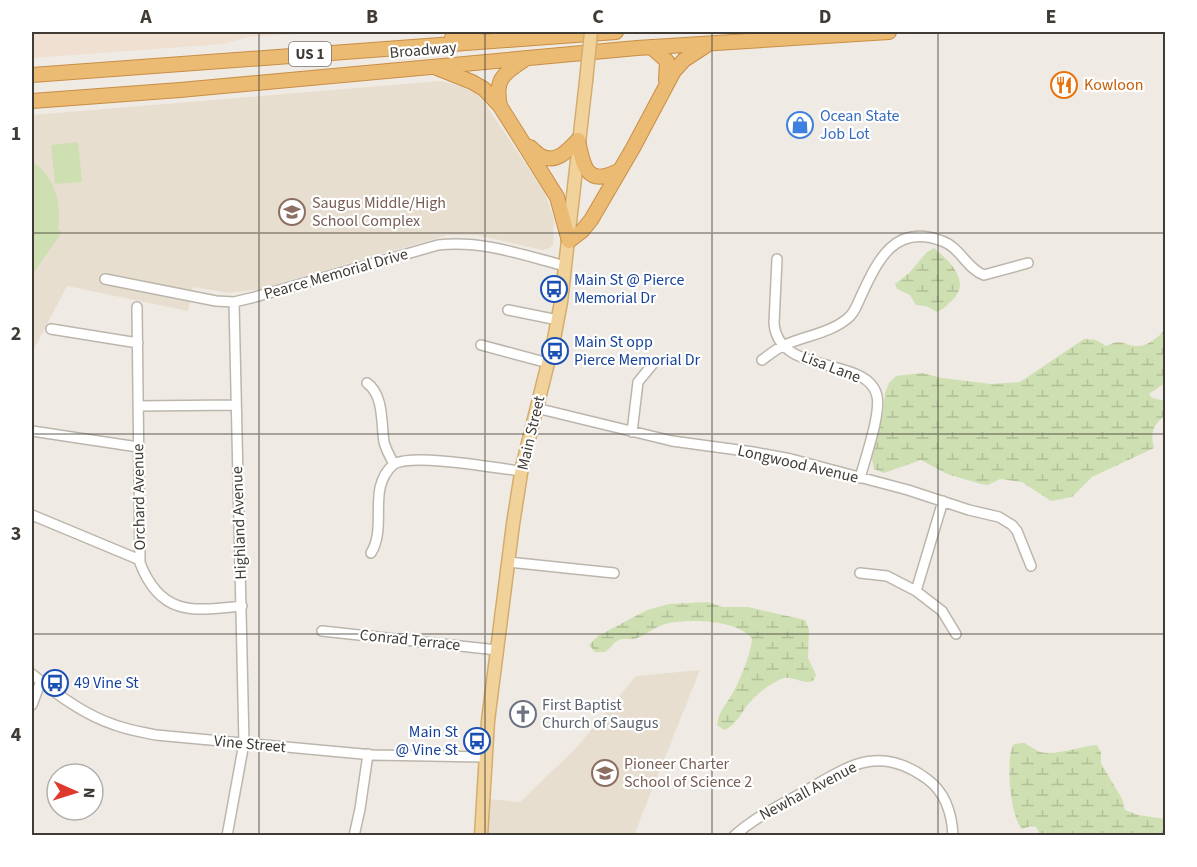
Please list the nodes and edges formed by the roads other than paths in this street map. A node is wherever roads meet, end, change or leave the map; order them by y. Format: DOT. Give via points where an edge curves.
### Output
graph roads {
  1 [pos="476,32"];
  2 [pos="591,32"];
  3 [pos="616,32"];
  4 [pos="889,32"];
  5 [pos="540,34"];
  6 [pos="709,44"];
  7 [pos="421,47"];
  8 [pos="651,47"];
  9 [pos="527,58"];
  10 [pos="430,66"];
  11 [pos="32,75"];
  12 [pos="666,85"];
  13 [pos="32,101"];
  14 [pos="500,106"];
  15 [pos="578,140"];
  16 [pos="526,145"];
  17 [pos="620,170"];
  18 [pos="568,242"];
  19 [pos="777,260"];
  20 [pos="1028,263"];
  21 [pos="565,267"];
  22 [pos="105,279"];
  23 [pos="234,302"];
  24 [pos="137,307"];
  25 [pos="508,310"];
  26 [pos="558,320"];
  27 [pos="51,329"];
  28 [pos="138,343"];
  29 [pos="481,345"];
  30 [pos="782,345"];
  31 [pos="762,360"];
  32 [pos="548,363"];
  33 [pos="652,364"];
  34 [pos="367,383"];
  35 [pos="236,405"];
  36 [pos="138,406"];
  37 [pos="536,408"];
  38 [pos="32,431"];
  39 [pos="632,432"];
  40 [pos="138,447"];
  41 [pos="394,464"];
  42 [pos="521,471"];
  43 [pos="860,478"];
  44 [pos="943,501"];
  45 [pos="32,515"];
  46 [pos="371,553"];
  47 [pos="140,560"];
  48 [pos="508,562"];
  49 [pos="1031,566"];
  50 [pos="614,573"];
  51 [pos="860,573"];
  52 [pos="916,591"];
  53 [pos="242,606"];
  54 [pos="322,631"];
  55 [pos="956,634"];
  56 [pos="497,650"];
  57 [pos="32,674"];
  58 [pos="41,681"];
  59 [pos="32,705"];
  60 [pos="244,743"];
  61 [pos="368,754"];
  62 [pos="485,757"];
  63 [pos="226,836"];
  64 [pos="354,836"];
  65 [pos="481,836"];
  66 [pos="734,836"];
  67 [pos="953,836"];
  1 -- 7 [label="highway"];
  2 -- 15 [label="main road, Main Street, bridge"];
  3 -- 5 [label="highway, Broadway / US 1"];
  4 -- 6 [label="highway, Broadway / US 1"];
  5 -- 7 [label="highway, Broadway / US 1"];
  6 -- 8 [label="highway, Broadway / US 1"];
  6 -- 12 [label="highway" via="684,60"];
  7 -- 11 [label="highway, Broadway / US 1"];
  8 -- 9 [label="highway, Broadway / US 1"];
  8 -- 12 [label="highway" via="667,62"];
  9 -- 10 [label="highway, Broadway / US 1"];
  9 -- 14 [label="highway" via="501,77 497,92"];
  10 -- 13 [label="highway, Broadway / US 1"];
  10 -- 14 [label="highway" via="472,82"];
  12 -- 17 [label="highway"];
  14 -- 16 [label="highway"];
  15 -- 16 [label="highway" via="553,158 543,157"];
  15 -- 17 [label="highway" via="582,164 589,173 604,177"];
  15 -- 18 [label="main road, Main Street"];
  16 -- 18 [label="highway" via="557,197"];
  17 -- 18 [label="highway" via="591,220"];
  18 -- 21 [label="main road, Main Street"];
  19 -- 30 [label="street, Lisa Lane" via="774,322"];
  20 -- 30 [label="street" via="984,275 945,242 927,237 908,239 881,257 848,319"];
  21 -- 23 [label="street, Pearce Memorial Drive" via="495,248 438,245"];
  21 -- 26 [label="main road, Main Street"];
  22 -- 23 [label="street, Pearce Memorial Drive"];
  23 -- 35 [label="street, Highland Avenue"];
  24 -- 28 [label="street, Orchard Avenue"];
  25 -- 26 [label="street"];
  26 -- 32 [label="main road, Main Street"];
  27 -- 28 [label="street"];
  28 -- 36 [label="street, Orchard Avenue"];
  29 -- 32 [label="street"];
  30 -- 31 [label="street"];
  30 -- 43 [label="street, Lisa Lane" via="811,360 861,376 874,389 878,397 877,414"];
  32 -- 37 [label="main road, Main Street"];
  33 -- 39 [label="street" via="637,384"];
  34 -- 41 [label="street" via="379,404 384,444"];
  35 -- 36 [label="street"];
  35 -- 53 [label="street, Highland Avenue"];
  36 -- 40 [label="street, Orchard Avenue"];
  37 -- 39 [label="street, Longwood Avenue"];
  37 -- 42 [label="main road, Main Street"];
  38 -- 40 [label="street"];
  39 -- 43 [label="street, Longwood Avenue" via="765,454"];
  40 -- 47 [label="street, Orchard Avenue"];
  41 -- 42 [label="street" via="422,460"];
  41 -- 46 [label="street" via="380,486 378,538"];
  42 -- 48 [label="main road, Main Street"];
  43 -- 44 [label="street, Longwood Avenue"];
  44 -- 49 [label="street, Longwood Avenue" via="1012,525"];
  44 -- 52 [label="street"];
  45 -- 47 [label="street"];
  47 -- 53 [label="street, Orchard Avenue" via="156,592 176,604 198,610"];
  48 -- 50 [label="street"];
  48 -- 56 [label="main road, Main Street"];
  51 -- 52 [label="street" via="887,576"];
  52 -- 55 [label="street" via="941,609"];
  53 -- 60 [label="street, Highland Avenue"];
  54 -- 56 [label="street, Conrad Terrace"];
  56 -- 62 [label="main road, Main Street"];
  57 -- 58 [label="street, Vine Street"];
  58 -- 59 [label="street"];
  58 -- 60 [label="street, Vine Street" via="116,726 156,735"];
  60 -- 61 [label="street, Vine Street"];
  60 -- 63 [label="street, Highland Avenue"];
  61 -- 62 [label="street, Vine Street"];
  61 -- 64 [label="street"];
  62 -- 65 [label="main road, Main Street"];
  66 -- 67 [label="street, Newhall Avenue" via="749,822 824,779 858,764 879,760 901,763 938,789 948,807"];
}
